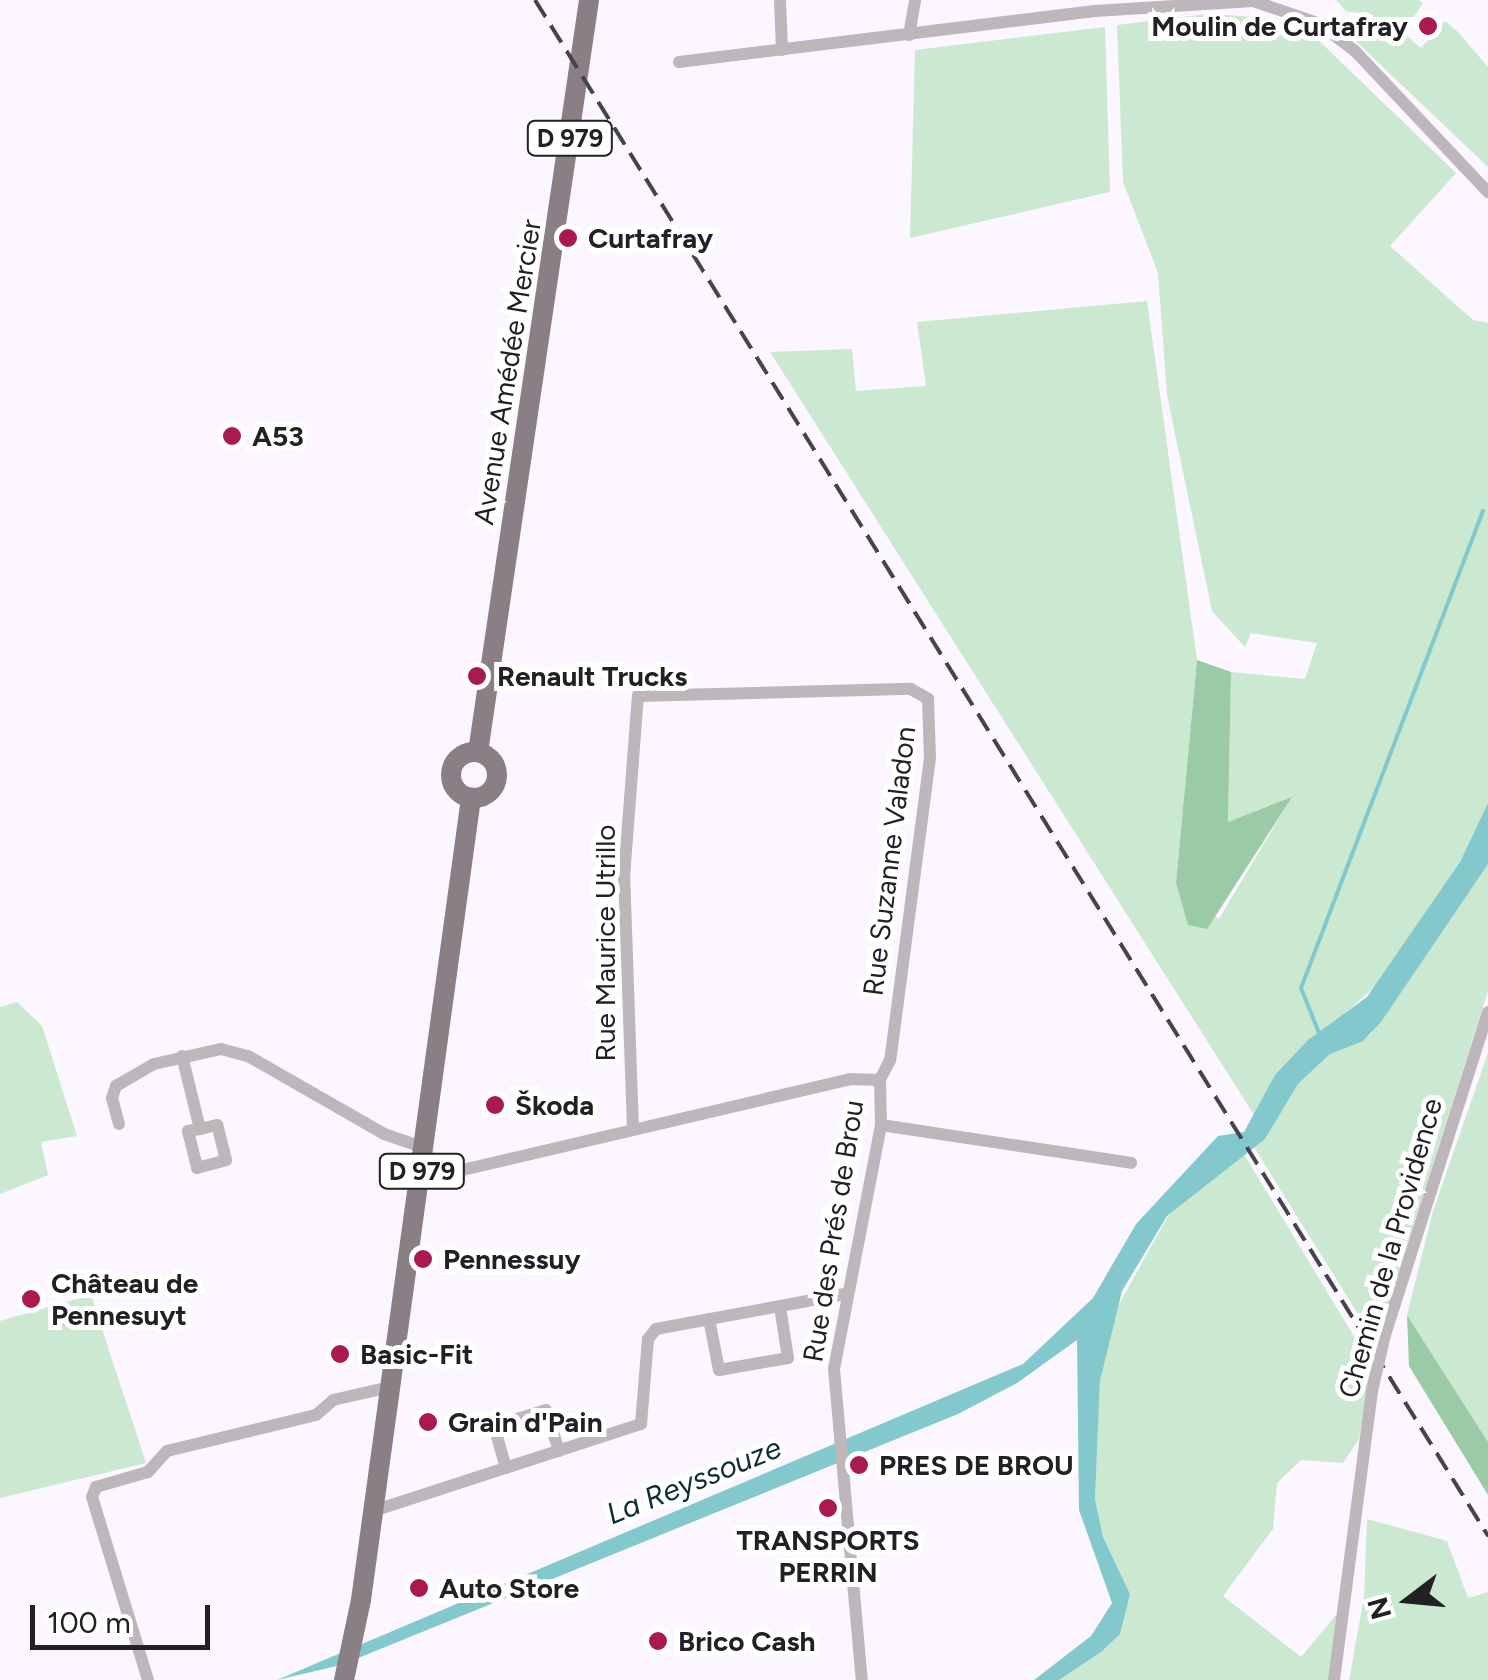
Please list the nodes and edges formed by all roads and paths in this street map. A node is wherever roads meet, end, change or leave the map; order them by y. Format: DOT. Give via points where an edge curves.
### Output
graph roads {
  1 [pos="589,0"];
  2 [pos="780,0"];
  3 [pos="915,0"];
  4 [pos="909,35"];
  5 [pos="782,50"];
  6 [pos="680,62"];
  7 [pos="1488,192"];
  8 [pos="638,696"];
  9 [pos="478,752"];
  10 [pos="472,798"];
  11 [pos="1488,1012"];
  12 [pos="182,1056"];
  13 [pos="880,1080"];
  14 [pos="119,1124"];
  15 [pos="881,1125"];
  16 [pos="200,1129"];
  17 [pos="633,1129"];
  18 [pos="425,1148"];
  19 [pos="1131,1163"];
  20 [pos="420,1180"];
  21 [pos="845,1294"];
  22 [pos="780,1307"];
  23 [pos="710,1319"];
  24 [pos="390,1387"];
  25 [pos="559,1451"];
  26 [pos="506,1468"];
  27 [pos="374,1511"];
  28 [pos="352,1663"];
  29 [pos="148,1680"];
  30 [pos="862,1680"];
  31 [pos="1334,1680"];
  1 -- 9 [label="main road, Avenue Amédée Mercier / D 979"];
  2 -- 5 [label="street"];
  3 -- 4 [label="street"];
  4 -- 5 [label="street"];
  4 -- 7 [label="street" via="1207,0 1288,8 1355,51"];
  5 -- 6 [label="street"];
  8 -- 13 [label="street, Rue Suzanne Valadon" via="912,689 928,699 930,758 890,1060"];
  8 -- 17 [label="street, Rue Maurice Utrillo" via="624,878"];
  9 -- 10 [label="main road" via="492,760 497,774 492,789"];
  9 -- 10 [label="main road" via="461,756 451,771 455,789"];
  10 -- 18 [label="main road, D 979"];
  11 -- 31 [label="street, Chemin de la Providence, bridge" via="1372,1391"];
  12 -- 14 [label="street" via="116,1086"];
  12 -- 16 [label="street"];
  12 -- 18 [label="street" via="221,1049 248,1056 384,1134"];
  13 -- 15 [label="street, Rue des Prés de Brou"];
  13 -- 17 [label="street, Rue des Prés de Brou" via="849,1079"];
  15 -- 19 [label="street"];
  15 -- 21 [label="street, Rue des Prés de Brou"];
  17 -- 20 [label="street, Rue des Prés de Brou"];
  18 -- 20 [label="main road, D 979"];
  20 -- 24 [label="main road, D 979"];
  21 -- 22 [label="street"];
  21 -- 30 [label="street, Rue des Prés de Brou" via="834,1369"];
  22 -- 23 [label="street"];
  22 -- 23 [label="street" via="788,1358 719,1370"];
  23 -- 25 [label="street" via="650,1333 641,1424"];
  24 -- 27 [label="main road, D 979"];
  24 -- 29 [label="street" via="332,1400 316,1415 167,1451 148,1472 96,1488 92,1496"];
  25 -- 26 [label="street"];
  25 -- 26 [label="street" via="546,1410 494,1426"];
  26 -- 27 [label="street"];
  27 -- 28 [label="main road, D 979"];
}
